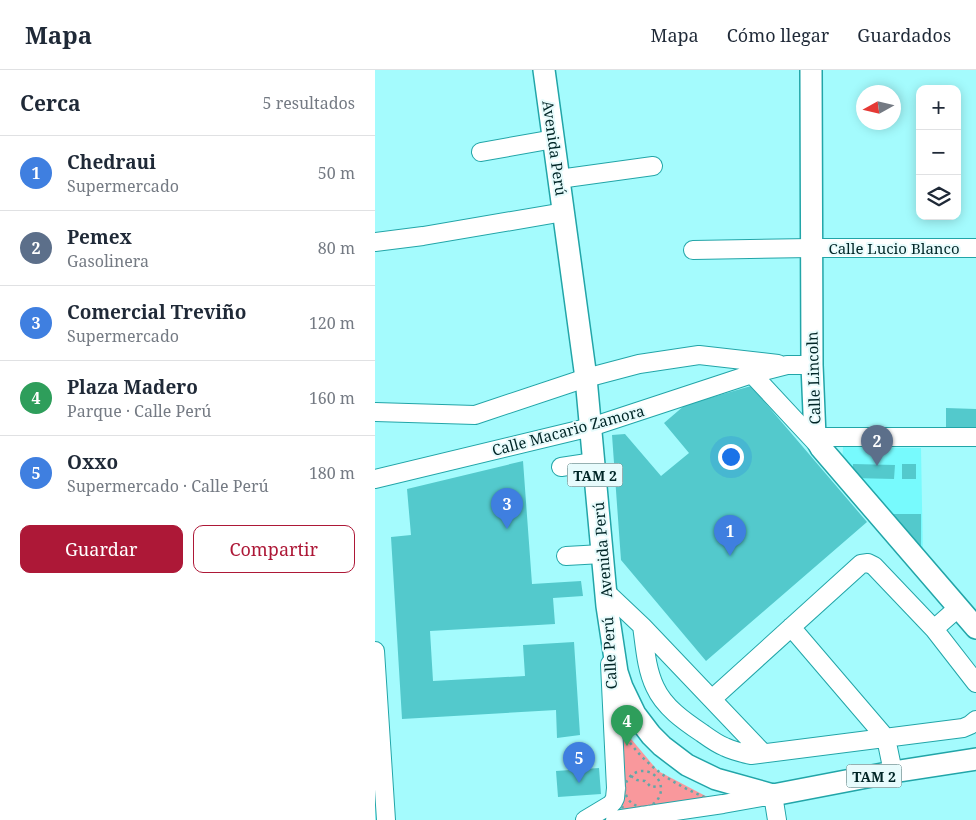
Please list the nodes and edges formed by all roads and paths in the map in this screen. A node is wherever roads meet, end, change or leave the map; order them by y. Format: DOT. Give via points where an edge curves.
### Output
graph roads {
  1 [pos="544,70"];
  2 [pos="811,70"];
  3 [pos="554,139"];
  4 [pos="481,152"];
  5 [pos="653,166"];
  6 [pos="559,179"];
  7 [pos="564,212"];
  8 [pos="375,242"];
  9 [pos="811,248"];
  10 [pos="976,248"];
  11 [pos="693,250"];
  12 [pos="787,365"];
  13 [pos="812,365"];
  14 [pos="752,374"];
  15 [pos="586,378"];
  16 [pos="375,412"];
  17 [pos="591,427"];
  18 [pos="976,437"];
  19 [pos="818,443"];
  20 [pos="594,462"];
  21 [pos="561,467"];
  22 [pos="375,479"];
  23 [pos="602,554"];
  24 [pos="566,556"];
  25 [pos="605,591"];
  26 [pos="970,618"];
  27 [pos="642,626"];
  28 [pos="791,627"];
  29 [pos="934,629"];
  30 [pos="375,651"];
  31 [pos="976,683"];
  32 [pos="712,699"];
  33 [pos="976,720"];
  34 [pos="886,738"];
  35 [pos="763,753"];
  36 [pos="976,759"];
  37 [pos="657,770"];
  38 [pos="893,772"];
  39 [pos="653,775"];
  40 [pos="631,776"];
  41 [pos="660,786"];
  42 [pos="773,795"];
  43 [pos="613,802"];
  44 [pos="618,819"];
  45 [pos="386,820"];
  46 [pos="585,820"];
  47 [pos="777,820"];
  1 -- 3 [label="main road, Avenida Perú / TAM 2"];
  2 -- 9 [label="main road, Calle Lincoln"];
  3 -- 4 [label="street"];
  3 -- 6 [label="main road, Avenida Perú / TAM 2"];
  5 -- 6 [label="street"];
  6 -- 7 [label="main road, Avenida Perú / TAM 2"];
  7 -- 8 [label="street"];
  7 -- 15 [label="main road, Avenida Perú / TAM 2"];
  9 -- 10 [label="street, Calle Lucio Blanco"];
  9 -- 11 [label="street, Calle Lucio Blanco"];
  9 -- 13 [label="main road, Calle Lincoln"];
  12 -- 13 [label="street, Calle Macario Zamora"];
  12 -- 14 [label="street, Calle Macario Zamora"];
  12 -- 15 [label="street, Calle Macario Zamora" via="699,355 639,364"];
  13 -- 19 [label="main road, Calle Lincoln"];
  14 -- 17 [label="street, Calle Macario Zamora"];
  14 -- 19 [label="street"];
  15 -- 16 [label="street, Calle Macario Zamora" via="475,415"];
  15 -- 17 [label="main road, Avenida Perú / TAM 2"];
  17 -- 20 [label="main road, Avenida Perú / TAM 2"];
  17 -- 22 [label="street, Calle Macario Zamora"];
  18 -- 19 [label="street"];
  19 -- 26 [label="main road"];
  20 -- 21 [label="street"];
  20 -- 23 [label="main road, Avenida Perú / TAM 2"];
  23 -- 24 [label="street"];
  23 -- 25 [label="main road, Avenida Perú / TAM 2"];
  25 -- 27 [label="street"];
  25 -- 42 [label="main road, Avenida Perú / TAM 2" via="617,672 635,714 651,736 700,772"];
  25 -- 43 [label="street, Calle Perú" via="616,765"];
  26 -- 29 [label="street"];
  27 -- 32 [label="street"];
  27 -- 35 [label="street" via="650,676 655,689 669,707 724,747 751,755"];
  28 -- 29 [label="street" via="861,564 867,563 874,566"];
  28 -- 32 [label="street"];
  28 -- 34 [label="street"];
  29 -- 31 [label="street"];
  30 -- 45 [label="street"];
  32 -- 35 [label="street"];
  33 -- 34 [label="street" via="963,728"];
  34 -- 35 [label="street"];
  34 -- 38 [label="street"];
  36 -- 38 [label="main road, TAM 2"];
  37 -- 37 [label="path" via="690,792 717,802 623,815 616,721 645,761"];
  37 -- 39 [label="path"];
  38 -- 42 [label="main road, TAM 2"];
  39 -- 40 [label="path" via="641,771"];
  39 -- 41 [label="path"];
  40 -- 41 [label="path" via="651,787"];
  40 -- 41 [label="path" via="625,791 629,801 639,807 655,803"];
  42 -- 44 [label="street"];
  42 -- 47 [label="street"];
  43 -- 44 [label="street"];
  43 -- 46 [label="street"];
}
